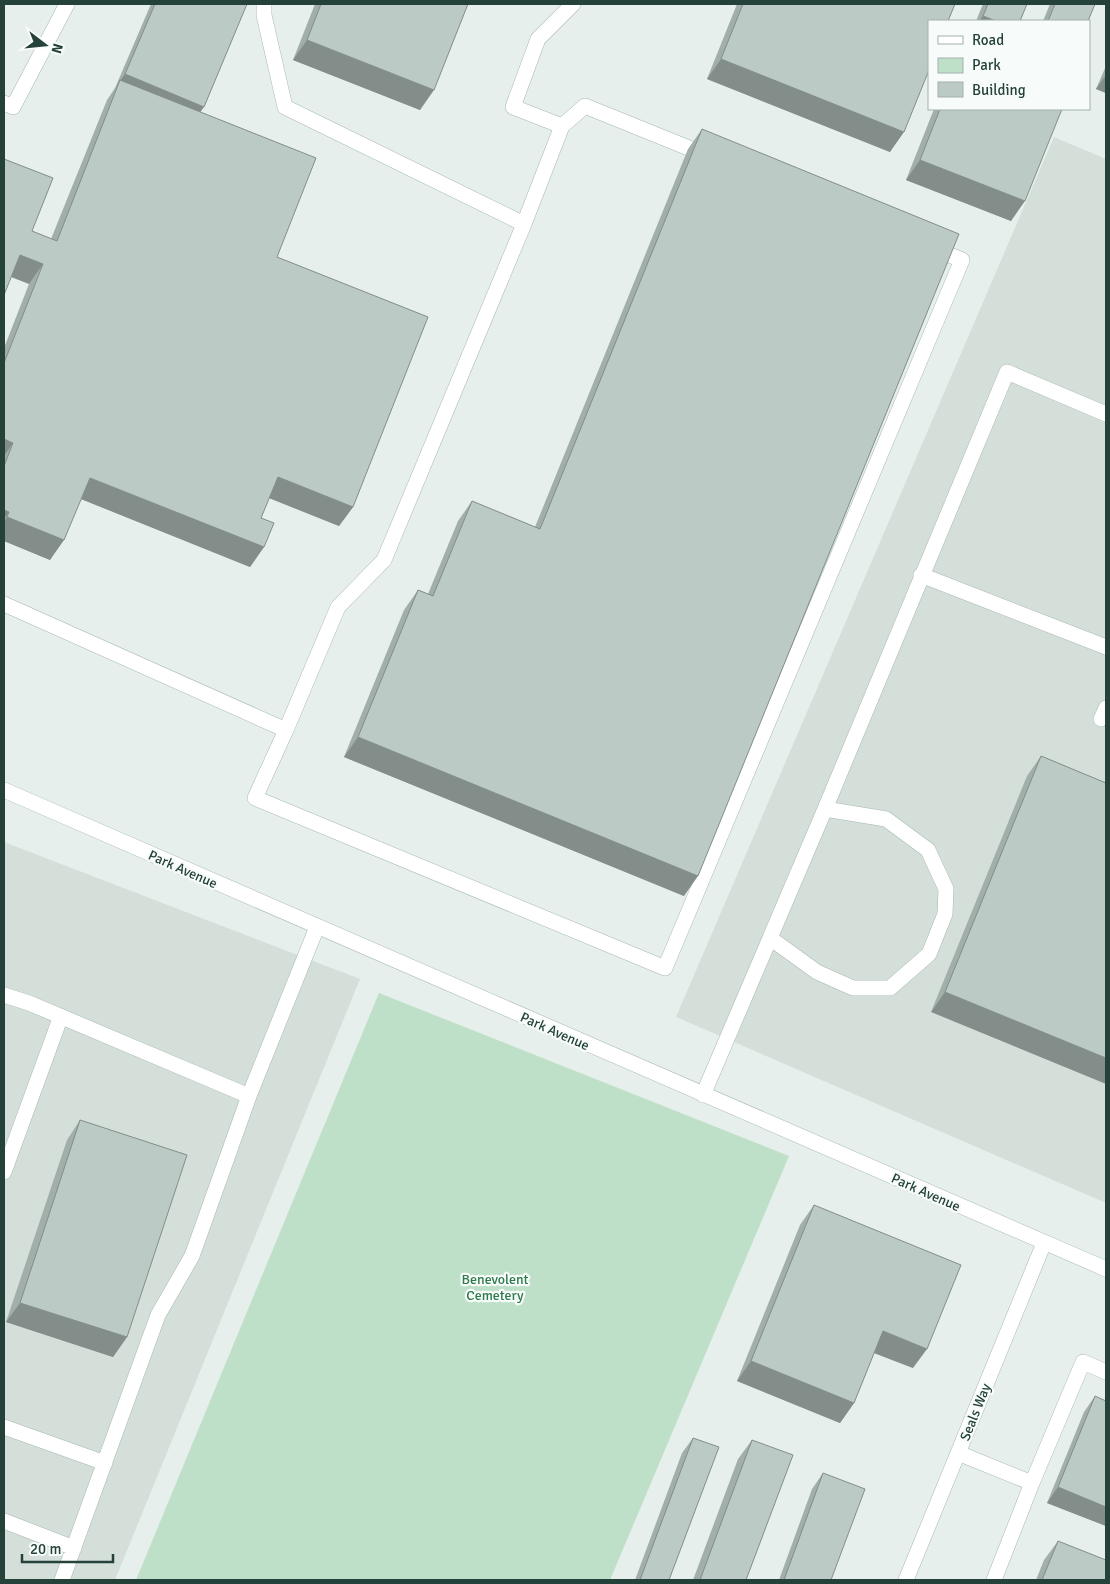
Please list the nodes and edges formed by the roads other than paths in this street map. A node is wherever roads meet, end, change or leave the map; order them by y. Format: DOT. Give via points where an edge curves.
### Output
graph roads {
  1 [pos="67,4"];
  2 [pos="264,4"];
  3 [pos="572,4"];
  4 [pos="4,103"];
  5 [pos="562,126"];
  6 [pos="723,162"];
  7 [pos="524,224"];
  8 [pos="916,241"];
  9 [pos="1106,414"];
  10 [pos="921,575"];
  11 [pos="4,604"];
  12 [pos="1106,647"];
  13 [pos="286,730"];
  14 [pos="4,790"];
  15 [pos="825,809"];
  16 [pos="317,927"];
  17 [pos="770,938"];
  18 [pos="4,995"];
  19 [pos="60,1016"];
  20 [pos="703,1095"];
  21 [pos="248,1096"];
  22 [pos="4,1172"];
  23 [pos="1044,1243"];
  24 [pos="1106,1269"];
  25 [pos="1106,1372"];
  26 [pos="4,1427"];
  27 [pos="958,1452"];
  28 [pos="105,1464"];
  29 [pos="1032,1483"];
  30 [pos="4,1522"];
  31 [pos="74,1548"];
  32 [pos="62,1580"];
  33 [pos="906,1580"];
  34 [pos="994,1580"];
  1 -- 4 [label="street" via="13,107"];
  2 -- 7 [label="street" via="285,108"];
  3 -- 5 [label="street" via="538,39 512,107"];
  5 -- 6 [label="street" via="585,106"];
  5 -- 7 [label="street"];
  7 -- 13 [label="street" via="384,560 338,607"];
  8 -- 13 [label="street" via="962,260 665,968 255,798"];
  9 -- 10 [label="street" via="1007,372"];
  10 -- 12 [label="street"];
  10 -- 15 [label="street"];
  11 -- 13 [label="street"];
  14 -- 16 [label="street, Park Avenue"];
  15 -- 17 [label="street"];
  15 -- 17 [label="street" via="886,819 928,850 946,889 945,914 929,954 890,988 853,988 817,972"];
  16 -- 20 [label="street, Park Avenue"];
  16 -- 21 [label="street"];
  17 -- 20 [label="street"];
  18 -- 19 [label="street"];
  19 -- 21 [label="street"];
  19 -- 22 [label="street"];
  20 -- 23 [label="street, Park Avenue"];
  21 -- 28 [label="street" via="192,1256 158,1315"];
  23 -- 24 [label="street, Park Avenue"];
  23 -- 27 [label="street, Seals Way"];
  25 -- 29 [label="street" via="1083,1362"];
  26 -- 28 [label="street"];
  27 -- 29 [label="street"];
  27 -- 33 [label="street, Seals Way"];
  28 -- 31 [label="street"];
  29 -- 34 [label="street"];
  30 -- 31 [label="street"];
  31 -- 32 [label="street"];
}
